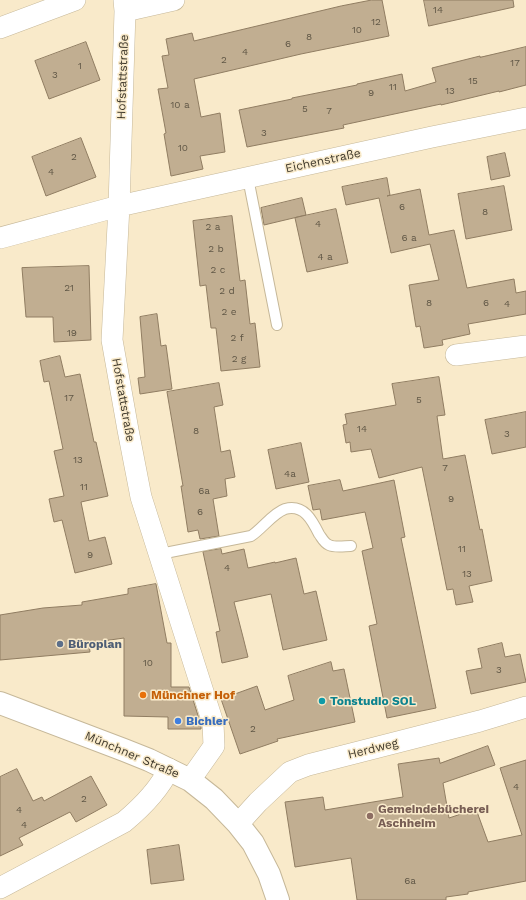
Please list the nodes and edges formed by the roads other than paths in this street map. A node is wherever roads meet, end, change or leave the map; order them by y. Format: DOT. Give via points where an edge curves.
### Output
graph roads {
  1 [pos="74,0"];
  2 [pos="174,0"];
  3 [pos="125,6"];
  4 [pos="0,28"];
  5 [pos="526,118"];
  6 [pos="248,178"];
  7 [pos="119,206"];
  8 [pos="0,238"];
  9 [pos="277,325"];
  10 [pos="526,346"];
  11 [pos="456,355"];
  12 [pos="351,546"];
  13 [pos="160,554"];
  14 [pos="0,702"];
  15 [pos="526,707"];
  16 [pos="169,770"];
  17 [pos="190,780"];
  18 [pos="238,824"];
  19 [pos="0,888"];
  20 [pos="278,900"];
  1 -- 4 [label="street"];
  2 -- 3 [label="street"];
  3 -- 7 [label="street, Hofstattstraße"];
  5 -- 6 [label="street, Eichenstraße"];
  6 -- 7 [label="street, Eichenstraße"];
  6 -- 9 [label="lane"];
  7 -- 8 [label="street, Eichenstraße"];
  7 -- 13 [label="street, Hofstattstraße" via="112,340 141,498"];
  10 -- 11 [label="street"];
  12 -- 13 [label="lane" via="329,545 309,517 294,508 284,510 251,536"];
  13 -- 17 [label="street, Hofstattstraße" via="213,723 214,746"];
  14 -- 16 [label="street, Münchner Straße"];
  15 -- 18 [label="street, Herdweg" via="290,772"];
  16 -- 17 [label="street, Münchner Straße"];
  16 -- 19 [label="street" via="165,779 142,806 124,822"];
  17 -- 18 [label="street, Münchner Straße" via="214,799"];
  18 -- 20 [label="street, Münchner Straße" via="253,843 269,874"];
}
